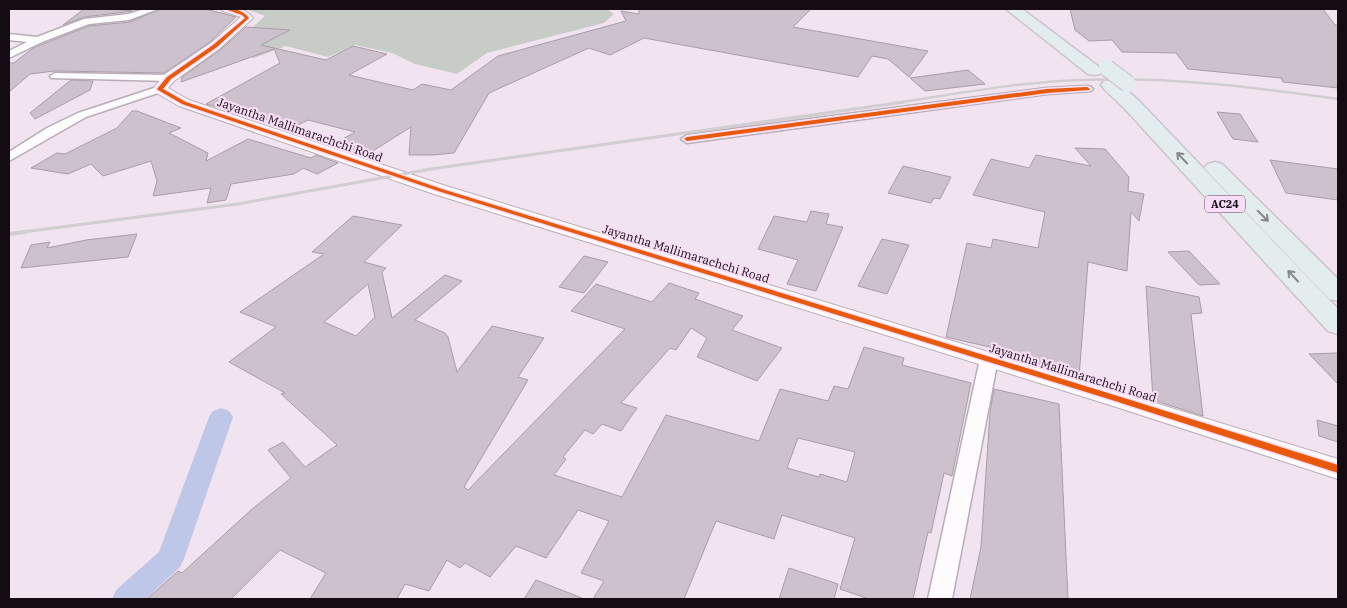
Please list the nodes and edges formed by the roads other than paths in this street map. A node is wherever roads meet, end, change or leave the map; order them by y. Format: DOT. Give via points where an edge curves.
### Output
graph roads {
  1 [pos="153,9"];
  2 [pos="227,9"];
  3 [pos="1013,9"];
  4 [pos="1030,9"];
  5 [pos="9,38"];
  6 [pos="38,40"];
  7 [pos="9,55"];
  8 [pos="55,76"];
  9 [pos="1110,77"];
  10 [pos="165,84"];
  11 [pos="1087,90"];
  12 [pos="687,139"];
  13 [pos="9,157"];
  14 [pos="1332,301"];
  15 [pos="1338,325"];
  16 [pos="989,359"];
  17 [pos="1338,469"];
  18 [pos="940,599"];
  1 -- 6 [label="street" via="129,17 87,21"];
  2 -- 10 [label="street" via="247,18"];
  3 -- 9 [label="main road, AC24"];
  4 -- 9 [label="main road, AC24"];
  5 -- 6 [label="street"];
  6 -- 7 [label="street"];
  8 -- 10 [label="street"];
  9 -- 14 [label="main road, AC24" via="1132,105"];
  10 -- 13 [label="street" via="82,115"];
  10 -- 16 [label="street, Jayantha Mallimarachchi Road" via="193,106 448,192"];
  11 -- 12 [label="street" via="1047,91"];
  14 -- 15 [label="main road, AC24"];
  16 -- 17 [label="street, Jayantha Mallimarachchi Road"];
  16 -- 18 [label="street"];
}
